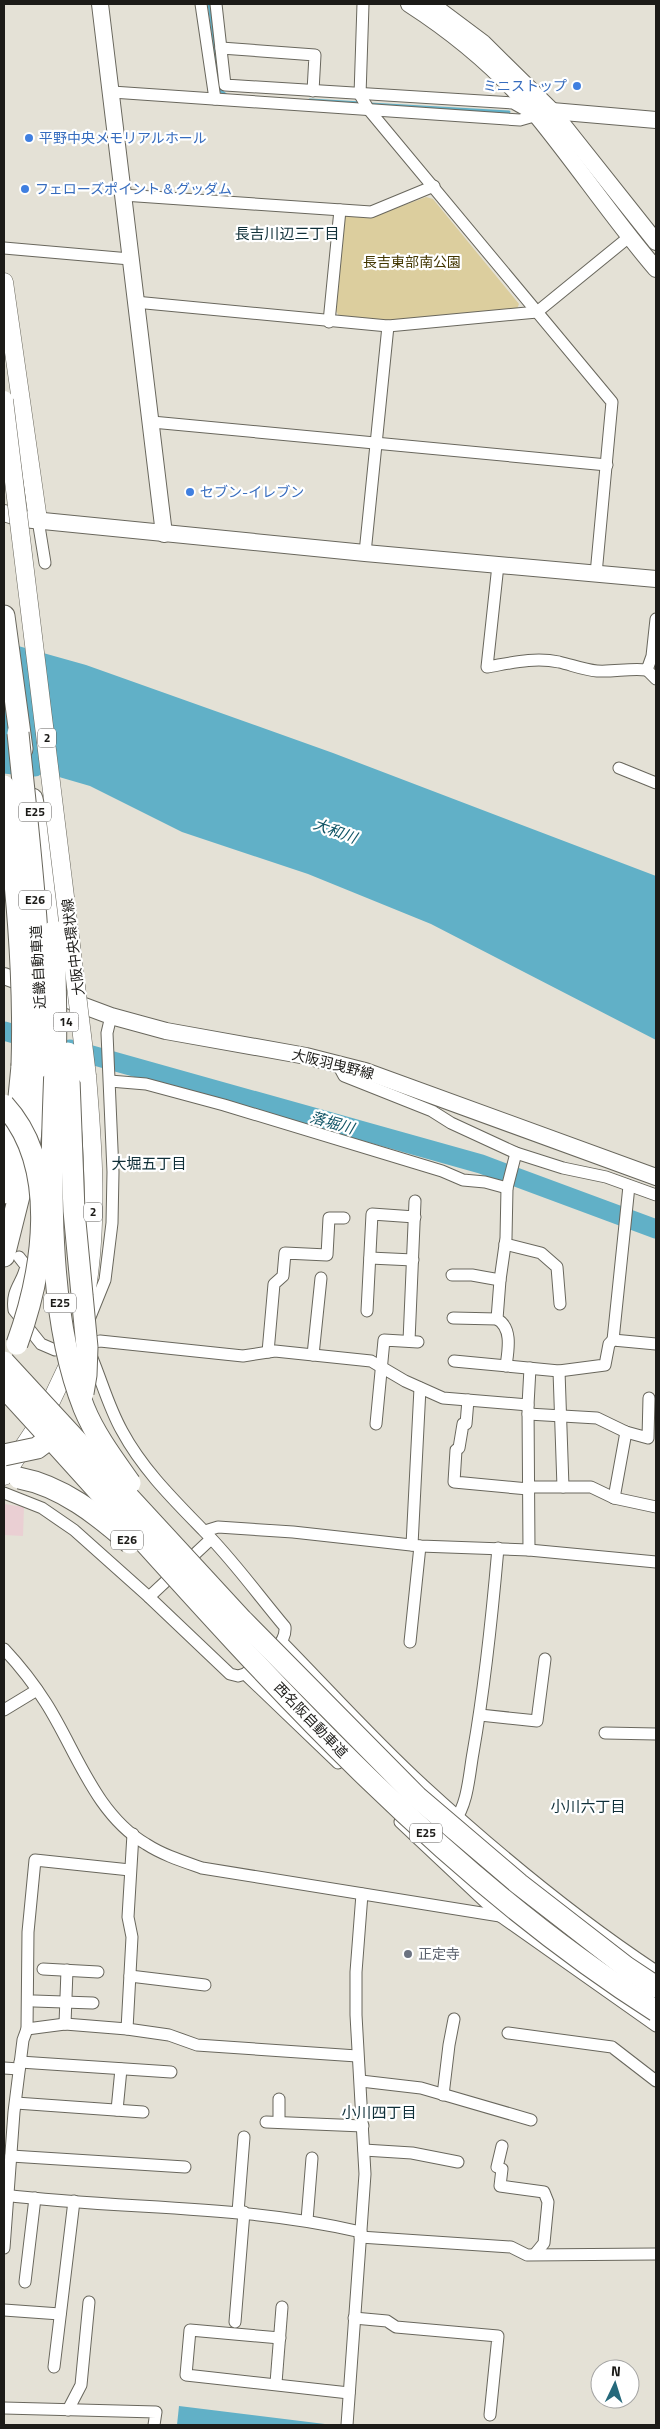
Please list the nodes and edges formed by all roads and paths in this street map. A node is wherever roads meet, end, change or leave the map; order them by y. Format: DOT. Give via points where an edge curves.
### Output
graph roads {
  1 [pos="100,4"];
  2 [pos="201,4"];
  3 [pos="216,4"];
  4 [pos="363,4"];
  5 [pos="409,4"];
  6 [pos="431,4"];
  7 [pos="221,48"];
  8 [pos="313,91"];
  9 [pos="112,92"];
  10 [pos="360,94"];
  11 [pos="215,99"];
  12 [pos="368,110"];
  13 [pos="552,111"];
  14 [pos="536,115"];
  15 [pos="656,120"];
  16 [pos="434,186"];
  17 [pos="123,195"];
  18 [pos="340,210"];
  19 [pos="629,237"];
  20 [pos="656,242"];
  21 [pos="4,248"];
  22 [pos="130,259"];
  23 [pos="656,269"];
  24 [pos="4,282"];
  25 [pos="136,302"];
  26 [pos="538,312"];
  27 [pos="329,322"];
  28 [pos="388,326"];
  29 [pos="4,400"];
  30 [pos="152,422"];
  31 [pos="377,443"];
  32 [pos="607,464"];
  33 [pos="4,513"];
  34 [pos="38,520"];
  35 [pos="164,534"];
  36 [pos="365,553"];
  37 [pos="45,563"];
  38 [pos="498,565"];
  39 [pos="596,574"];
  40 [pos="656,579"];
  41 [pos="4,616"];
  42 [pos="656,619"];
  43 [pos="647,670"];
  44 [pos="656,679"];
  45 [pos="18,733"];
  46 [pos="619,768"];
  47 [pos="656,783"];
  48 [pos="4,786"];
  49 [pos="54,931"];
  50 [pos="4,976"];
  51 [pos="111,1016"];
  52 [pos="337,1063"];
  53 [pos="30,1066"];
  54 [pos="109,1076"];
  55 [pos="4,1105"];
  56 [pos="516,1153"];
  57 [pos="656,1177"];
  58 [pos="507,1188"];
  59 [pos="628,1191"];
  60 [pos="4,1193"];
  61 [pos="656,1195"];
  62 [pos="415,1201"];
  63 [pos="415,1217"];
  64 [pos="344,1218"];
  65 [pos="505,1244"];
  66 [pos="12,1257"];
  67 [pos="370,1258"];
  68 [pos="412,1260"];
  69 [pos="452,1274"];
  70 [pos="321,1278"];
  71 [pos="500,1280"];
  72 [pos="560,1304"];
  73 [pos="367,1312"];
  74 [pos="453,1318"];
  75 [pos="497,1319"];
  76 [pos="613,1340"];
  77 [pos="656,1344"];
  78 [pos="76,1346"];
  79 [pos="10,1350"];
  80 [pos="268,1352"];
  81 [pos="313,1355"];
  82 [pos="454,1361"];
  83 [pos="4,1362"];
  84 [pos="380,1366"];
  85 [pos="506,1366"];
  86 [pos="530,1368"];
  87 [pos="4,1371"];
  88 [pos="560,1371"];
  89 [pos="4,1387"];
  90 [pos="420,1388"];
  91 [pos="37,1398"];
  92 [pos="649,1398"];
  93 [pos="468,1400"];
  94 [pos="4,1402"];
  95 [pos="528,1410"];
  96 [pos="562,1416"];
  97 [pos="376,1424"];
  98 [pos="626,1432"];
  99 [pos="652,1432"];
  100 [pos="4,1455"];
  101 [pos="79,1471"];
  102 [pos="4,1477"];
  103 [pos="563,1487"];
  104 [pos="528,1488"];
  105 [pos="4,1493"];
  106 [pos="614,1498"];
  107 [pos="656,1507"];
  108 [pos="208,1535"];
  109 [pos="416,1545"];
  110 [pos="498,1548"];
  111 [pos="529,1550"];
  112 [pos="656,1562"];
  113 [pos="149,1597"];
  114 [pos="242,1620"];
  115 [pos="221,1626"];
  116 [pos="282,1642"];
  117 [pos="410,1642"];
  118 [pos="4,1649"];
  119 [pos="545,1659"];
  120 [pos="245,1674"];
  121 [pos="37,1690"];
  122 [pos="4,1710"];
  123 [pos="480,1715"];
  124 [pos="605,1733"];
  125 [pos="656,1734"];
  126 [pos="458,1816"];
  127 [pos="133,1834"];
  128 [pos="430,1850"];
  129 [pos="130,1870"];
  130 [pos="362,1894"];
  131 [pos="500,1916"];
  132 [pos="43,1969"];
  133 [pos="67,1970"];
  134 [pos="656,1971"];
  135 [pos="98,1972"];
  136 [pos="130,1976"];
  137 [pos="205,1985"];
  138 [pos="656,1987"];
  139 [pos="34,2002"];
  140 [pos="66,2002"];
  141 [pos="93,2003"];
  142 [pos="656,2011"];
  143 [pos="454,2019"];
  144 [pos="65,2024"];
  145 [pos="656,2026"];
  146 [pos="27,2029"];
  147 [pos="127,2029"];
  148 [pos="508,2033"];
  149 [pos="357,2056"];
  150 [pos="20,2065"];
  151 [pos="4,2068"];
  152 [pos="121,2069"];
  153 [pos="171,2072"];
  154 [pos="361,2081"];
  155 [pos="656,2082"];
  156 [pos="444,2094"];
  157 [pos="280,2099"];
  158 [pos="11,2108"];
  159 [pos="118,2110"];
  160 [pos="143,2112"];
  161 [pos="531,2120"];
  162 [pos="266,2122"];
  163 [pos="279,2122"];
  164 [pos="363,2126"];
  165 [pos="244,2137"];
  166 [pos="502,2146"];
  167 [pos="364,2150"];
  168 [pos="11,2156"];
  169 [pos="312,2158"];
  170 [pos="458,2162"];
  171 [pos="185,2167"];
  172 [pos="6,2195"];
  173 [pos="35,2198"];
  174 [pos="74,2201"];
  175 [pos="241,2212"];
  176 [pos="307,2220"];
  177 [pos="361,2234"];
  178 [pos="4,2248"];
  179 [pos="536,2254"];
  180 [pos="656,2254"];
  181 [pos="25,2282"];
  182 [pos="89,2302"];
  183 [pos="282,2307"];
  184 [pos="4,2310"];
  185 [pos="60,2314"];
  186 [pos="354,2318"];
  187 [pos="235,2322"];
  188 [pos="280,2338"];
  189 [pos="54,2367"];
  190 [pos="276,2383"];
  191 [pos="349,2393"];
  192 [pos="4,2408"];
  193 [pos="68,2410"];
  194 [pos="490,2415"];
  195 [pos="154,2425"];
  196 [pos="347,2425"];
  1 -- 9 [label="street"];
  2 -- 11 [label="street"];
  3 -- 7 [label="street"];
  4 -- 10 [label="street"];
  5 -- 14 [label="street" via="468,46"];
  6 -- 13 [label="street" via="483,43"];
  7 -- 8 [label="street" via="225,85"];
  7 -- 8 [label="street" via="315,55"];
  8 -- 10 [label="street"];
  9 -- 11 [label="street"];
  9 -- 17 [label="street"];
  10 -- 12 [label="street"];
  10 -- 14 [label="street" via="513,103"];
  11 -- 12 [label="street"];
  12 -- 14 [label="street" via="520,120"];
  12 -- 16 [label="street"];
  13 -- 14 [label="street"];
  13 -- 15 [label="street"];
  13 -- 20 [label="street"];
  14 -- 19 [label="street"];
  16 -- 18 [label="street" via="371,212"];
  16 -- 26 [label="street"];
  17 -- 18 [label="street"];
  17 -- 22 [label="street"];
  18 -- 27 [label="street"];
  19 -- 23 [label="street"];
  19 -- 26 [label="street"];
  21 -- 22 [label="street"];
  22 -- 25 [label="street"];
  24 -- 34 [label="main road"];
  25 -- 27 [label="street"];
  25 -- 30 [label="street"];
  26 -- 28 [label="street"];
  26 -- 32 [label="street" via="612,402"];
  27 -- 28 [label="street"];
  28 -- 31 [label="street"];
  29 -- 78 [label="main road, 大阪中央環状線 / 2, bridge" via="88,1076 93,1217 89,1278"];
  30 -- 31 [label="street"];
  30 -- 35 [label="street"];
  31 -- 32 [label="street"];
  31 -- 36 [label="street"];
  32 -- 39 [label="street"];
  33 -- 34 [label="street"];
  34 -- 35 [label="street"];
  34 -- 37 [label="street"];
  35 -- 36 [label="street"];
  36 -- 38 [label="street"];
  38 -- 39 [label="street"];
  38 -- 43 [label="street" via="487,668 530,659 559,662 585,670"];
  39 -- 40 [label="street"];
  41 -- 45 [label="highway, 近畿自動車道 / E26"];
  42 -- 43 [label="street"];
  43 -- 44 [label="street"];
  45 -- 49 [label="highway, E25, bridge" via="44,851"];
  45 -- 53 [label="highway, 近畿自動車道 / E26, bridge" via="40,975"];
  46 -- 47 [label="street"];
  48 -- 53 [label="highway, 近畿自動車道 / E26, bridge" via="21,938"];
  49 -- 100 [label="highway, 14, bridge" via="67,1039 74,1211 86,1335 86,1375 79,1403 59,1432 37,1448"];
  49 -- 114 [label="highway, E25, bridge" via="53,1210 59,1297 74,1375 84,1409 122,1472"];
  50 -- 51 [label="street, 大阪羽曳野線"];
  51 -- 52 [label="street, 大阪羽曳野線" via="182,1035"];
  51 -- 54 [label="street" via="107,1033"];
  52 -- 56 [label="street" via="344,1076 432,1112"];
  52 -- 57 [label="street, 大阪羽曳野線"];
  53 -- 60 [label="highway, 近畿自動車道 / E26" via="18,1107"];
  53 -- 66 [label="highway, 近畿自動車道 / E26" via="27,1164"];
  54 -- 58 [label="street" via="207,1101 463,1180"];
  54 -- 78 [label="street" via="113,1196 110,1252 95,1308"];
  55 -- 79 [label="highway, bridge" via="26,1142 40,1195 35,1275"];
  56 -- 58 [label="street"];
  56 -- 59 [label="street"];
  58 -- 65 [label="street"];
  59 -- 61 [label="street"];
  59 -- 76 [label="street"];
  62 -- 63 [label="street"];
  63 -- 67 [label="street" via="372,1214"];
  63 -- 68 [label="street"];
  64 -- 80 [label="street" via="330,1218 327,1255 285,1253 283,1276 274,1284"];
  65 -- 71 [label="street"];
  65 -- 72 [label="street" via="542,1253 557,1267"];
  66 -- 78 [label="street" via="26,1266 14,1297 14,1310 18,1316 46,1348 55,1350"];
  67 -- 68 [label="street"];
  67 -- 73 [label="street"];
  68 -- 84 [label="street" via="413,1341 384,1340"];
  69 -- 71 [label="street"];
  70 -- 81 [label="street"];
  71 -- 75 [label="street"];
  74 -- 75 [label="street"];
  75 -- 85 [label="street" via="507,1330"];
  76 -- 77 [label="street"];
  76 -- 88 [label="street" via="609,1344 606,1365"];
  78 -- 80 [label="street" via="100,1341 243,1356"];
  78 -- 102 [label="main road, 大阪中央環状線 / 2" via="44,1416"];
  78 -- 108 [label="street" via="92,1358 110,1407 136,1453 166,1493"];
  79 -- 87 [label="highway"];
  79 -- 91 [label="highway, E25, bridge"];
  80 -- 81 [label="street"];
  81 -- 84 [label="street" via="370,1361"];
  82 -- 85 [label="street"];
  83 -- 91 [label="highway, 西名阪自動車道 / E25, bridge"];
  84 -- 90 [label="street"];
  84 -- 97 [label="street"];
  85 -- 86 [label="street"];
  86 -- 88 [label="street"];
  86 -- 95 [label="street"];
  88 -- 96 [label="street"];
  89 -- 101 [label="highway, 西名阪自動車道 / E25, bridge"];
  90 -- 93 [label="street" via="443,1398"];
  90 -- 109 [label="street"];
  91 -- 114 [label="highway, 西名阪自動車道 / E25, bridge"];
  92 -- 99 [label="street"];
  93 -- 95 [label="street"];
  93 -- 104 [label="street" via="466,1424 463,1424 456,1450 454,1482"];
  94 -- 101 [label="highway, bridge"];
  95 -- 96 [label="street"];
  95 -- 104 [label="street"];
  96 -- 98 [label="street" via="597,1418"];
  96 -- 103 [label="street"];
  98 -- 99 [label="street" via="648,1438"];
  98 -- 106 [label="street"];
  101 -- 115 [label="highway, 西名阪自動車道 / E25, bridge"];
  102 -- 115 [label="highway, E26, bridge" via="41,1483 94,1514"];
  103 -- 104 [label="street"];
  103 -- 106 [label="street" via="591,1487"];
  104 -- 111 [label="street"];
  105 -- 113 [label="street" via="59,1518"];
  106 -- 107 [label="street"];
  108 -- 109 [label="street" via="218,1528"];
  108 -- 113 [label="street"];
  108 -- 116 [label="street" via="285,1627"];
  109 -- 110 [label="street"];
  109 -- 117 [label="street"];
  110 -- 111 [label="street"];
  110 -- 123 [label="street"];
  111 -- 112 [label="street"];
  113 -- 120 [label="street" via="230,1674"];
  114 -- 138 [label="highway, 西名阪自動車道 / E25, bridge" via="417,1797 518,1884"];
  115 -- 142 [label="highway, 西名阪自動車道 / E25, bridge" via="400,1810 505,1901 611,1982"];
  116 -- 120 [label="street"];
  116 -- 126 [label="street" via="421,1784"];
  118 -- 121 [label="street"];
  119 -- 123 [label="street" via="537,1721"];
  120 -- 128 [label="street"];
  121 -- 122 [label="street"];
  121 -- 127 [label="street" via="107,1809"];
  123 -- 126 [label="street" via="466,1794"];
  124 -- 125 [label="street"];
  126 -- 128 [label="street"];
  126 -- 134 [label="street" via="536,1883"];
  127 -- 129 [label="street"];
  127 -- 130 [label="street" via="145,1844 202,1868"];
  128 -- 131 [label="street"];
  129 -- 136 [label="street"];
  129 -- 146 [label="street" via="35,1860 28,1932"];
  130 -- 131 [label="street"];
  130 -- 149 [label="street" via="356,1972"];
  131 -- 145 [label="street"];
  132 -- 133 [label="street"];
  133 -- 135 [label="street"];
  133 -- 140 [label="street"];
  136 -- 137 [label="street"];
  136 -- 147 [label="street"];
  139 -- 140 [label="street"];
  140 -- 141 [label="street"];
  140 -- 144 [label="street"];
  143 -- 156 [label="street"];
  144 -- 146 [label="street"];
  144 -- 147 [label="street"];
  146 -- 150 [label="street"];
  147 -- 149 [label="street" via="169,2035 197,2045"];
  148 -- 155 [label="street" via="612,2047"];
  149 -- 154 [label="street"];
  150 -- 151 [label="street"];
  150 -- 152 [label="street"];
  150 -- 158 [label="street"];
  152 -- 153 [label="street"];
  152 -- 159 [label="street"];
  154 -- 156 [label="street"];
  154 -- 164 [label="street"];
  156 -- 161 [label="street"];
  157 -- 163 [label="street"];
  158 -- 159 [label="street"];
  158 -- 168 [label="street"];
  159 -- 160 [label="street"];
  162 -- 163 [label="street"];
  163 -- 164 [label="street"];
  164 -- 167 [label="street"];
  165 -- 175 [label="street"];
  166 -- 179 [label="street" via="497,2167 502,2169 500,2186 544,2192 546,2195 544,2243"];
  167 -- 170 [label="street" via="412,2153"];
  167 -- 177 [label="street"];
  168 -- 171 [label="street"];
  168 -- 172 [label="street"];
  169 -- 176 [label="street"];
  172 -- 173 [label="street"];
  172 -- 178 [label="street"];
  173 -- 174 [label="street"];
  173 -- 181 [label="street"];
  174 -- 175 [label="street"];
  174 -- 185 [label="street"];
  175 -- 176 [label="street"];
  175 -- 187 [label="street"];
  176 -- 177 [label="street"];
  177 -- 179 [label="street" via="511,2247"];
  177 -- 186 [label="street"];
  179 -- 180 [label="street"];
  182 -- 193 [label="street" via="81,2385"];
  183 -- 188 [label="street"];
  184 -- 185 [label="street"];
  185 -- 189 [label="street"];
  186 -- 191 [label="street"];
  186 -- 194 [label="street" via="387,2321 396,2327 498,2336"];
  188 -- 190 [label="street"];
  188 -- 190 [label="street" via="190,2330 186,2375"];
  190 -- 191 [label="street" via="294,2388"];
  191 -- 196 [label="street"];
  192 -- 193 [label="street"];
  193 -- 195 [label="street" via="156,2412"];
}
